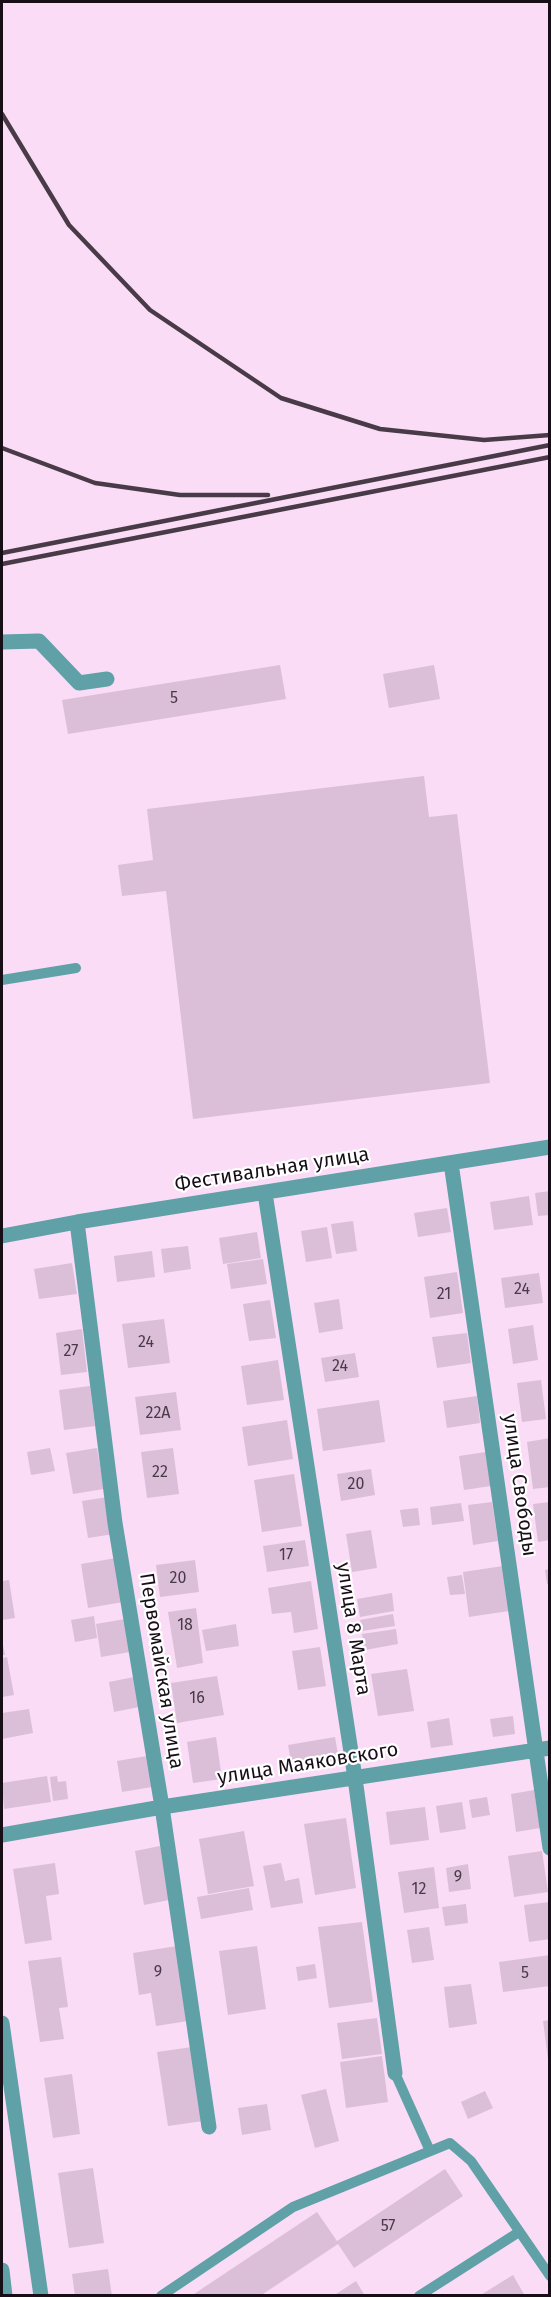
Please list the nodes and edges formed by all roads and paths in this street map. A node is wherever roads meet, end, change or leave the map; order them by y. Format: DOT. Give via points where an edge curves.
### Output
graph roads {
  1 [pos="2,642"];
  2 [pos="107,679"];
  3 [pos="76,968"];
  4 [pos="2,980"];
  5 [pos="549,1147"];
  6 [pos="451,1163"];
  7 [pos="265,1193"];
  8 [pos="77,1222"];
  9 [pos="2,1236"];
  10 [pos="542,1749"];
  11 [pos="355,1778"];
  12 [pos="162,1807"];
  13 [pos="2,1835"];
  14 [pos="549,1848"];
  15 [pos="2,2023"];
  16 [pos="395,2073"];
  17 [pos="209,2127"];
  18 [pos="430,2151"];
  19 [pos="519,2232"];
  20 [pos="2,2270"];
  21 [pos="549,2276"];
  22 [pos="5,2295"];
  23 [pos="41,2295"];
  24 [pos="161,2295"];
  25 [pos="419,2295"];
  1 -- 2 [label="street" via="39,641 79,683"];
  3 -- 4 [label="lane"];
  5 -- 6 [label="street, Фестивальная улица"];
  6 -- 7 [label="street, Фестивальная улица"];
  6 -- 10 [label="street, улица Свободы"];
  7 -- 8 [label="street, Фестивальная улица"];
  7 -- 11 [label="street, улица 8 Марта"];
  8 -- 9 [label="street, Фестивальная улица"];
  8 -- 12 [label="street, Первомайская улица" via="115,1523"];
  10 -- 11 [label="street, улица Маяковского"];
  10 -- 14 [label="street, улица Свободы"];
  11 -- 12 [label="street, улица Маяковского"];
  11 -- 16 [label="street, улица 8 Марта"];
  12 -- 13 [label="street, улица Маяковского"];
  12 -- 17 [label="street, Первомайская улица"];
  15 -- 23 [label="street"];
  16 -- 18 [label="lane"];
  18 -- 19 [label="lane" via="450,2143 471,2162"];
  18 -- 24 [label="lane" via="293,2207"];
  19 -- 21 [label="lane"];
  19 -- 25 [label="lane"];
  20 -- 22 [label="street"];
}
